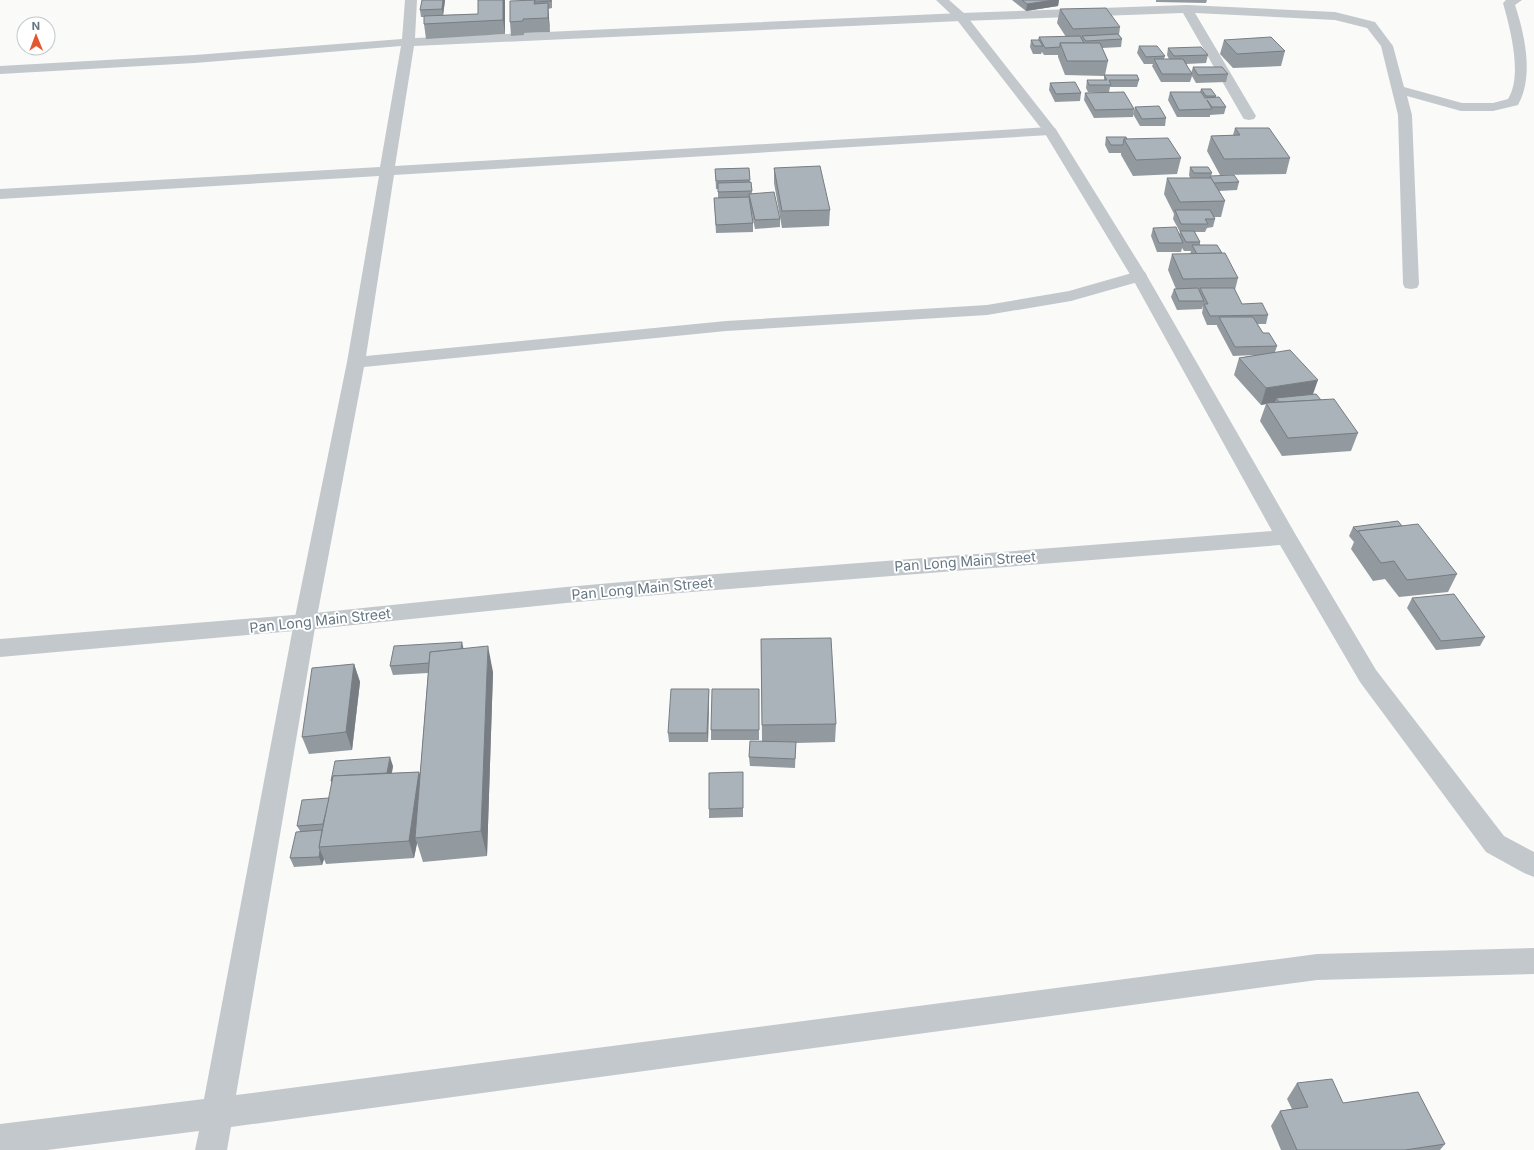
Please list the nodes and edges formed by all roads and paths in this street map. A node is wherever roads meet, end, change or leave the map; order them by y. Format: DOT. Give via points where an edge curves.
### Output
graph roads {
  1 [pos="411,0"];
  2 [pos="942,0"];
  3 [pos="1516,0"];
  4 [pos="1186,9"];
  5 [pos="961,17"];
  6 [pos="408,42"];
  7 [pos="0,70"];
  8 [pos="1398,89"];
  9 [pos="1249,116"];
  10 [pos="1050,131"];
  11 [pos="387,170"];
  12 [pos="0,194"];
  13 [pos="1139,276"];
  14 [pos="1411,284"];
  15 [pos="356,362"];
  16 [pos="1286,537"];
  17 [pos="305,622"];
  18 [pos="0,648"];
  19 [pos="1534,865"];
  20 [pos="1534,961"];
  21 [pos="218,1113"];
  22 [pos="0,1140"];
  23 [pos="211,1150"];
  1 -- 6 [label="street"];
  2 -- 5 [label="street"];
  3 -- 8 [label="street" via="1509,2 1514,16 1521,65 1519,92 1513,102 1492,107 1461,107"];
  4 -- 5 [label="street"];
  4 -- 8 [label="street" via="1335,16 1371,25 1387,46"];
  4 -- 9 [label="street"];
  5 -- 6 [label="street"];
  5 -- 10 [label="street"];
  6 -- 7 [label="street" via="195,59"];
  6 -- 11 [label="street"];
  8 -- 14 [label="street" via="1405,115"];
  10 -- 11 [label="street"];
  10 -- 13 [label="street"];
  11 -- 12 [label="street"];
  11 -- 15 [label="street"];
  13 -- 15 [label="street" via="1071,296 987,310 726,326"];
  13 -- 16 [label="street"];
  15 -- 17 [label="street"];
  16 -- 17 [label="street, Pan Long Main Street" via="698,583"];
  16 -- 19 [label="street" via="1368,676 1495,844"];
  17 -- 18 [label="street, Pan Long Main Street"];
  17 -- 21 [label="street"];
  20 -- 21 [label="street" via="1317,966"];
  21 -- 22 [label="street"];
  21 -- 23 [label="street"];
}
